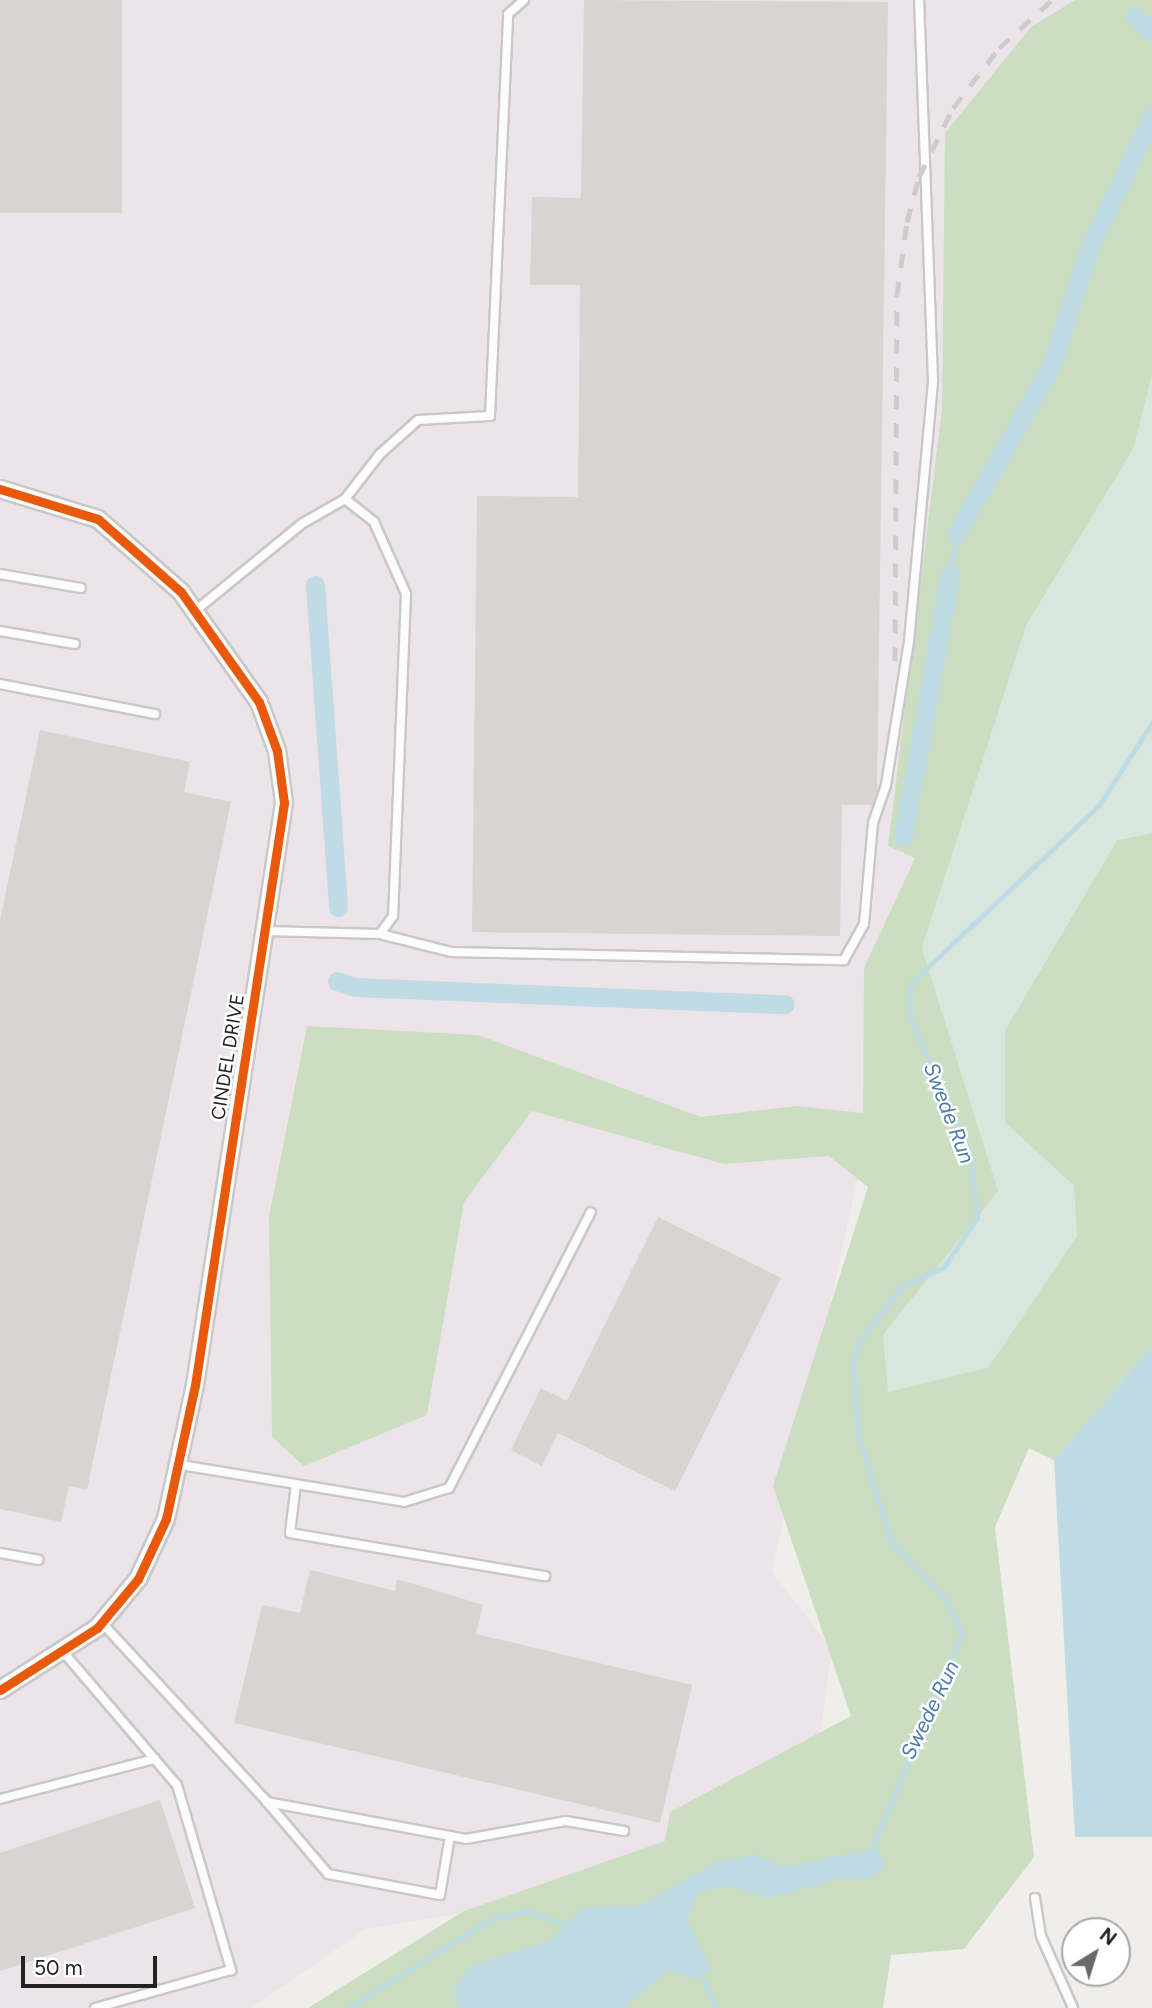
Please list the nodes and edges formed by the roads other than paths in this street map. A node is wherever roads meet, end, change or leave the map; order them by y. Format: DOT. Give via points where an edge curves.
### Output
graph roads {
  1 [pos="524,0"];
  2 [pos="919,0"];
  3 [pos="0,489"];
  4 [pos="345,499"];
  5 [pos="0,574"];
  6 [pos="81,588"];
  7 [pos="195,611"];
  8 [pos="0,631"];
  9 [pos="75,643"];
  10 [pos="0,684"];
  11 [pos="155,714"];
  12 [pos="266,931"];
  13 [pos="380,934"];
  14 [pos="592,1212"];
  15 [pos="181,1465"];
  16 [pos="296,1484"];
  17 [pos="0,1553"];
  18 [pos="38,1560"];
  19 [pos="545,1576"];
  20 [pos="102,1623"];
  21 [pos="65,1654"];
  22 [pos="0,1690"];
  23 [pos="155,1759"];
  24 [pos="0,1800"];
  25 [pos="267,1802"];
  26 [pos="624,1831"];
  27 [pos="450,1836"];
  28 [pos="1035,1898"];
  29 [pos="95,2008"];
  30 [pos="1073,2008"];
  1 -- 4 [label="lane" via="508,14 491,416 418,420 380,454"];
  2 -- 13 [label="lane" via="933,380 909,641 886,786 873,823 864,924 844,960 450,952"];
  3 -- 7 [label="street, CINDEL DRIVE" via="98,519 143,553"];
  4 -- 7 [label="lane" via="303,523"];
  4 -- 13 [label="lane" via="374,522 406,594 393,916"];
  5 -- 6 [label="lane"];
  7 -- 12 [label="street, CINDEL DRIVE" via="258,702 277,751 284,803"];
  8 -- 9 [label="lane"];
  10 -- 11 [label="lane"];
  12 -- 13 [label="lane"];
  12 -- 15 [label="street, CINDEL DRIVE"];
  14 -- 16 [label="lane" via="449,1488 404,1502"];
  15 -- 16 [label="lane"];
  15 -- 20 [label="street, CINDEL DRIVE" via="154,1550"];
  16 -- 19 [label="lane" via="290,1533"];
  17 -- 18 [label="lane"];
  20 -- 21 [label="street, CINDEL DRIVE"];
  20 -- 25 [label="lane"];
  21 -- 22 [label="street, CINDEL DRIVE"];
  21 -- 23 [label="lane"];
  23 -- 24 [label="lane"];
  23 -- 29 [label="lane" via="177,1785 231,1970"];
  25 -- 27 [label="lane"];
  25 -- 27 [label="lane" via="328,1874 440,1895"];
  26 -- 27 [label="lane" via="566,1821 466,1839"];
  28 -- 30 [label="lane" via="1041,1936"];
}
